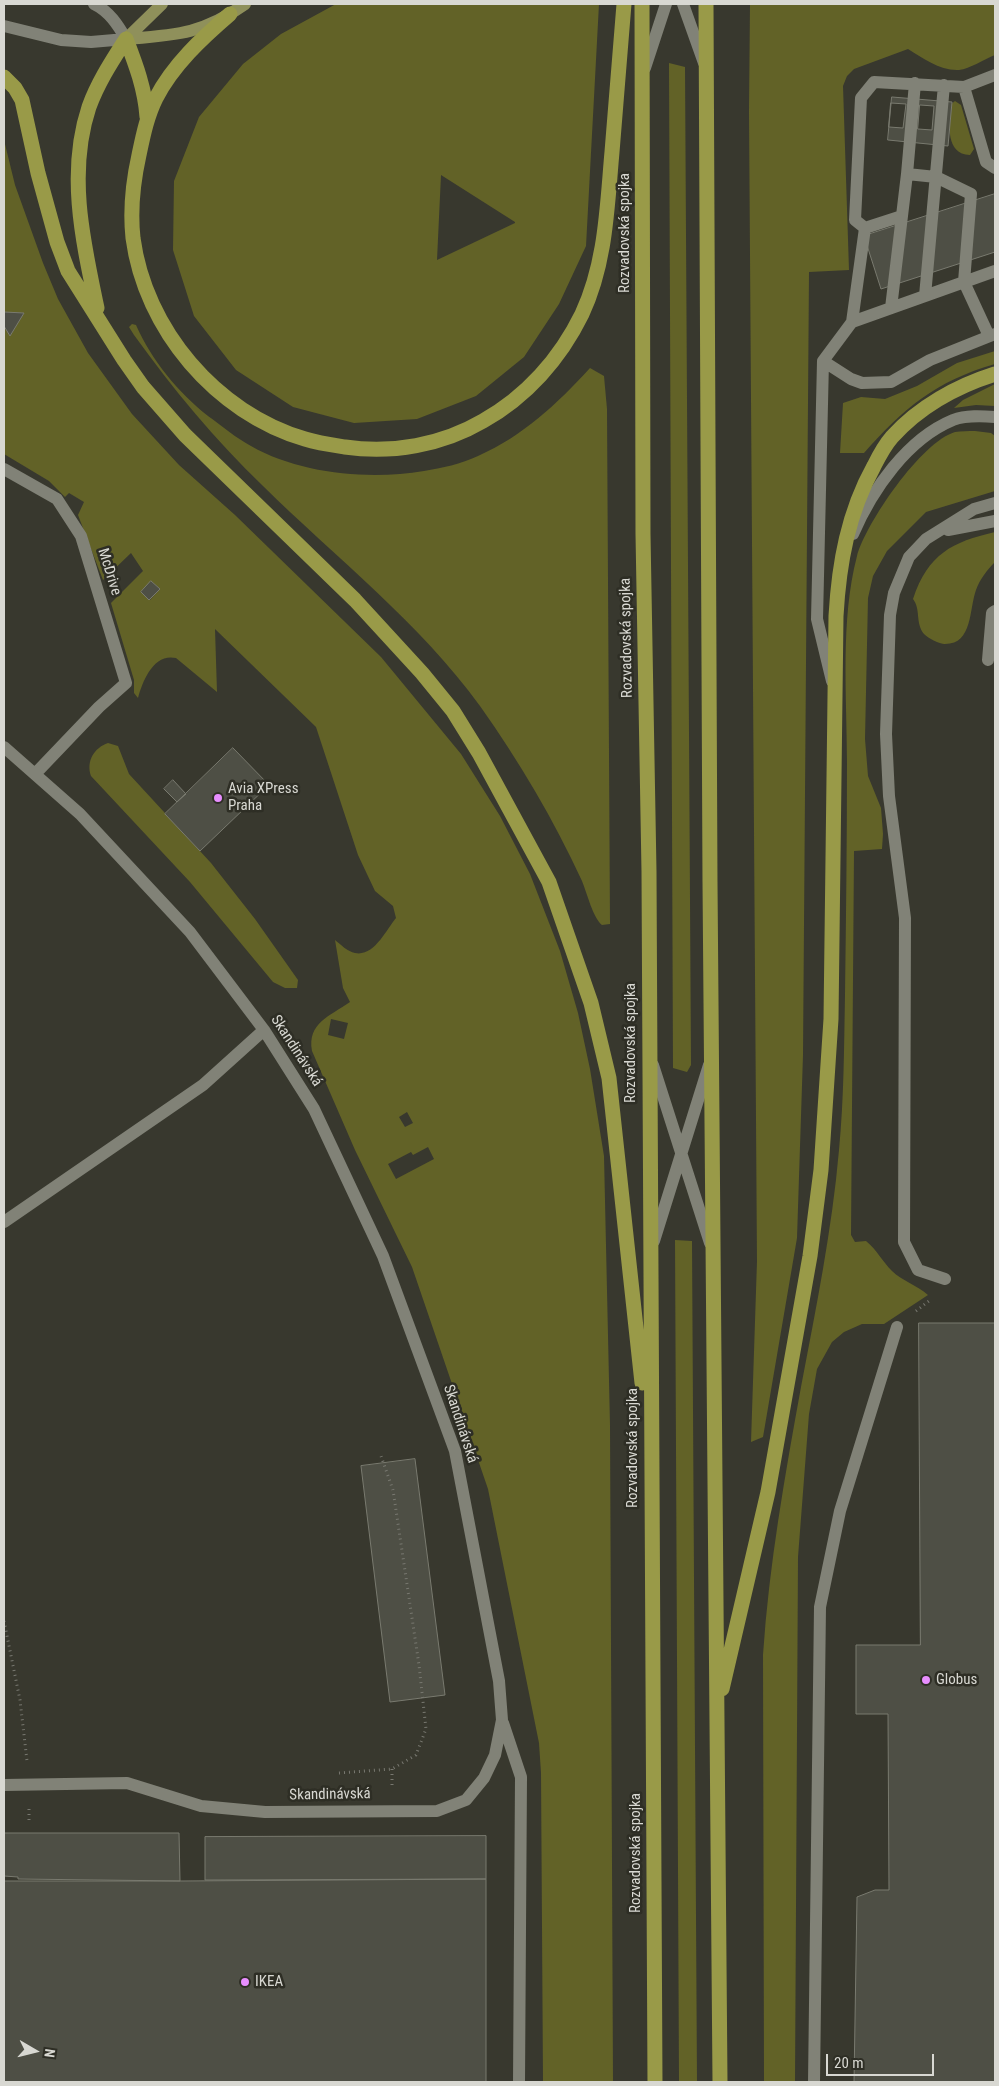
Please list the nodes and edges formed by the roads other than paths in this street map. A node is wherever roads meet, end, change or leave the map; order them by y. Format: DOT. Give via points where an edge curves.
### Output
graph roads {
  1 [pos="94,4"];
  2 [pos="162,4"];
  3 [pos="245,4"];
  4 [pos="624,4"];
  5 [pos="642,4"];
  6 [pos="666,4"];
  7 [pos="683,4"];
  8 [pos="706,4"];
  9 [pos="230,14"];
  10 [pos="4,26"];
  11 [pos="126,39"];
  12 [pos="706,69"];
  13 [pos="642,75"];
  14 [pos="995,75"];
  15 [pos="4,77"];
  16 [pos="914,84"];
  17 [pos="944,85"];
  18 [pos="964,87"];
  19 [pos="148,120"];
  20 [pos="995,168"];
  21 [pos="907,174"];
  22 [pos="936,177"];
  23 [pos="902,216"];
  24 [pos="865,228"];
  25 [pos="995,271"];
  26 [pos="964,282"];
  27 [pos="925,296"];
  28 [pos="891,308"];
  29 [pos="99,318"];
  30 [pos="852,322"];
  31 [pos="992,335"];
  32 [pos="823,361"];
  33 [pos="995,374"];
  34 [pos="995,417"];
  35 [pos="4,469"];
  36 [pos="995,503"];
  37 [pos="995,521"];
  38 [pos="938,533"];
  39 [pos="841,564"];
  40 [pos="995,610"];
  41 [pos="988,660"];
  42 [pos="835,696"];
  43 [pos="4,747"];
  44 [pos="35,774"];
  45 [pos="264,1030"];
  46 [pos="649,1053"];
  47 [pos="712,1055"];
  48 [pos="681,1153"];
  49 [pos="4,1222"];
  50 [pos="713,1252"];
  51 [pos="650,1253"];
  52 [pos="945,1279"];
  53 [pos="897,1327"];
  54 [pos="651,1464"];
  55 [pos="717,1712"];
  56 [pos="502,1720"];
  57 [pos="4,1785"];
  58 [pos="519,2082"];
  59 [pos="655,2082"];
  60 [pos="720,2082"];
  61 [pos="814,2082"];
  1 -- 11 [label="street" via="114,20"];
  2 -- 11 [label="main road"];
  3 -- 9 [label="main road"];
  4 -- 19 [label="highway" via="604,242 592,290 572,332 550,365 522,394 469,429 430,443 377,450 304,439 259,420 210,385 198,372 164,324 140,271 136,253 132,215 134,184"];
  5 -- 13 [label="highway, Rozvadovská spojka"];
  6 -- 13 [label="street"];
  7 -- 12 [label="street"];
  8 -- 12 [label="highway"];
  9 -- 11 [label="main road" via="208,26 178,35"];
  9 -- 19 [label="highway" via="203,37 174,70 156,98"];
  10 -- 11 [label="street" via="62,40"];
  11 -- 19 [label="highway" via="146,96"];
  11 -- 29 [label="highway" via="100,80 89,107 79,158 82,238"];
  12 -- 47 [label="highway"];
  13 -- 46 [label="highway, Rozvadovská spojka"];
  14 -- 18 [label="street"];
  15 -- 29 [label="highway" via="22,100 48,216 62,257"];
  16 -- 17 [label="street"];
  16 -- 21 [label="street"];
  16 -- 24 [label="street" via="874,82 861,98 855,220"];
  17 -- 18 [label="street"];
  17 -- 22 [label="street"];
  18 -- 20 [label="street" via="986,162"];
  21 -- 22 [label="street"];
  21 -- 23 [label="street"];
  22 -- 26 [label="street" via="971,194"];
  22 -- 27 [label="street"];
  23 -- 24 [label="street"];
  23 -- 28 [label="street"];
  24 -- 30 [label="street"];
  25 -- 26 [label="street"];
  26 -- 27 [label="street"];
  26 -- 31 [label="street"];
  27 -- 28 [label="street"];
  28 -- 30 [label="street"];
  29 -- 54 [label="highway" via="143,387 185,435 355,600 453,711 550,882 591,1003 608,1078"];
  30 -- 32 [label="street"];
  31 -- 32 [label="street" via="930,360 891,382 862,383"];
  32 -- 42 [label="street" via="817,620"];
  33 -- 39 [label="highway" via="969,383 934,402 891,438 854,508"];
  34 -- 39 [label="street" via="970,416 954,420 904,456 872,496"];
  35 -- 44 [label="street, McDrive" via="56,499 81,536 126,683"];
  36 -- 38 [label="street" via="974,509"];
  37 -- 38 [label="street"];
  38 -- 52 [label="street" via="910,556 894,594 887,658 889,796 905,918 904,1242 918,1270"];
  39 -- 42 [label="highway" via="836,616"];
  40 -- 41 [label="street" via="992,613"];
  42 -- 55 [label="highway" via="831,1019 822,1170 768,1492"];
  43 -- 44 [label="street, Skandinávská"];
  44 -- 45 [label="street, Skandinávská" via="80,814 190,932"];
  45 -- 49 [label="street" via="203,1084"];
  45 -- 56 [label="street, Skandinávská" via="314,1109 383,1256 455,1451 498,1681"];
  46 -- 48 [label="street"];
  46 -- 51 [label="highway, Rozvadovská spojka"];
  47 -- 48 [label="street"];
  47 -- 50 [label="highway"];
  48 -- 50 [label="street"];
  48 -- 51 [label="street"];
  50 -- 55 [label="highway"];
  51 -- 54 [label="highway, Rozvadovská spojka"];
  53 -- 61 [label="street" via="840,1511 820,1607"];
  54 -- 59 [label="highway, Rozvadovská spojka"];
  55 -- 60 [label="highway"];
  56 -- 57 [label="street, Skandinávská" via="495,1755 484,1778 466,1800 438,1811 265,1812 201,1806 127,1782"];
  56 -- 58 [label="street" via="520,1777"];
}
